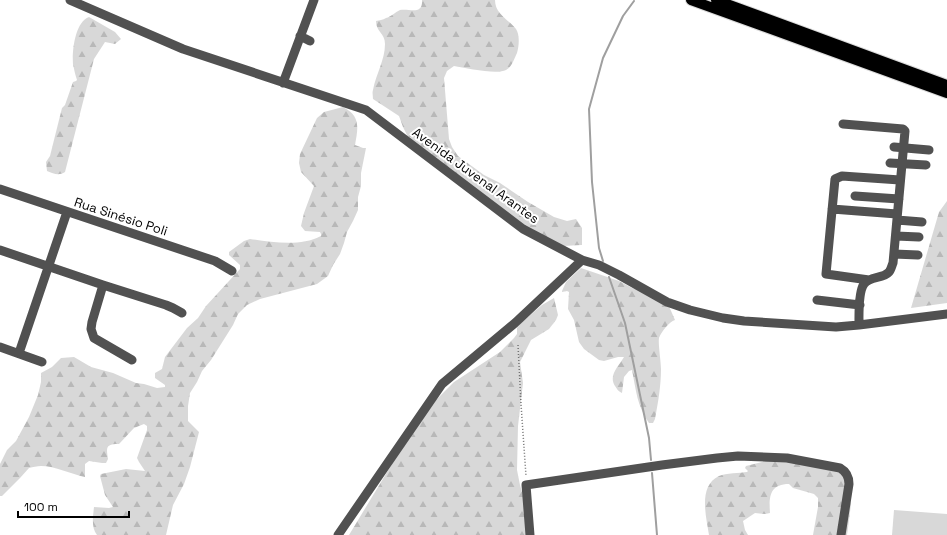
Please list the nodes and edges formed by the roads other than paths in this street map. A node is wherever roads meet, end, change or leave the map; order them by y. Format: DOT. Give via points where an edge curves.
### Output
graph roads {
  1 [pos="70,0"];
  2 [pos="314,0"];
  3 [pos="691,0"];
  4 [pos="716,0"];
  5 [pos="300,36"];
  6 [pos="310,41"];
  7 [pos="283,82"];
  8 [pos="947,85"];
  9 [pos="947,93"];
  10 [pos="843,124"];
  11 [pos="894,147"];
  12 [pos="903,148"];
  13 [pos="929,150"];
  14 [pos="890,163"];
  15 [pos="902,164"];
  16 [pos="926,165"];
  17 [pos="900,180"];
  18 [pos="0,189"];
  19 [pos="855,196"];
  20 [pos="899,199"];
  21 [pos="832,209"];
  22 [pos="67,212"];
  23 [pos="897,217"];
  24 [pos="922,222"];
  25 [pos="896,236"];
  26 [pos="919,237"];
  27 [pos="0,250"];
  28 [pos="894,254"];
  29 [pos="918,255"];
  30 [pos="582,260"];
  31 [pos="48,267"];
  32 [pos="232,271"];
  33 [pos="869,280"];
  34 [pos="103,285"];
  35 [pos="817,300"];
  36 [pos="860,305"];
  37 [pos="182,313"];
  38 [pos="947,314"];
  39 [pos="859,325"];
  40 [pos="0,347"];
  41 [pos="19,353"];
  42 [pos="132,360"];
  43 [pos="42,362"];
  44 [pos="338,535"];
  45 [pos="530,535"];
  46 [pos="841,535"];
  1 -- 7 [label="street, Avenida Juvenal Arantes" via="183,49"];
  2 -- 5 [label="street"];
  3 -- 9 [label="main road"];
  4 -- 8 [label="main road"];
  5 -- 6 [label="street"];
  5 -- 7 [label="street"];
  7 -- 30 [label="street, Avenida Juvenal Arantes" via="366,110 523,229"];
  10 -- 12 [label="street" via="903,129"];
  11 -- 12 [label="street"];
  12 -- 13 [label="street"];
  12 -- 15 [label="street"];
  14 -- 15 [label="street"];
  15 -- 16 [label="street"];
  15 -- 17 [label="street"];
  17 -- 20 [label="street"];
  17 -- 21 [label="street" via="839,177 835,179"];
  18 -- 22 [label="street, Rua Sinésio Poli"];
  19 -- 20 [label="street"];
  20 -- 23 [label="street"];
  21 -- 23 [label="street"];
  21 -- 33 [label="street" via="826,274"];
  22 -- 31 [label="street"];
  22 -- 32 [label="street, Rua Sinésio Poli" via="215,261"];
  23 -- 24 [label="street"];
  23 -- 25 [label="street"];
  25 -- 26 [label="street"];
  25 -- 28 [label="street"];
  27 -- 31 [label="street"];
  28 -- 29 [label="street"];
  28 -- 33 [label="street" via="889,272"];
  30 -- 39 [label="street, Avenida Juvenal Arantes" via="599,265 668,302 723,318 836,327"];
  30 -- 44 [label="street" via="515,323 442,384"];
  31 -- 34 [label="street"];
  31 -- 41 [label="street"];
  33 -- 36 [label="street" via="861,291"];
  34 -- 37 [label="street" via="166,305"];
  34 -- 42 [label="street" via="92,322 94,338"];
  35 -- 36 [label="street"];
  36 -- 39 [label="street"];
  38 -- 39 [label="street, Avenida Juvenal Arantes"];
  40 -- 41 [label="street"];
  41 -- 43 [label="street"];
  45 -- 46 [label="street" via="526,485 738,456 787,458 845,471 849,484"];
}
